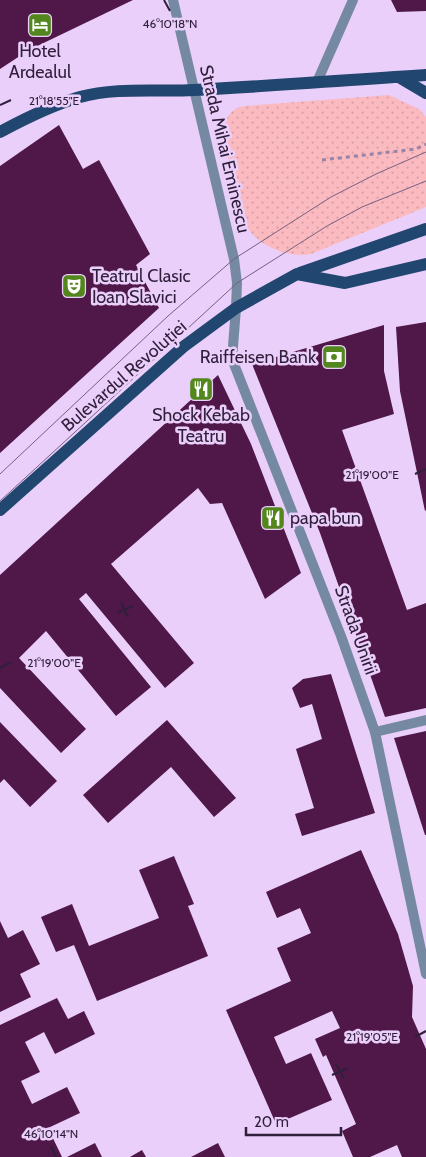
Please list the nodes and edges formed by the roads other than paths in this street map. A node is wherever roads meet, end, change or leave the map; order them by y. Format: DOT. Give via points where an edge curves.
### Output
graph roads {
  1 [pos="173,0"];
  2 [pos="353,0"];
  3 [pos="426,75"];
  4 [pos="399,77"];
  5 [pos="317,82"];
  6 [pos="193,90"];
  7 [pos="426,93"];
  8 [pos="0,132"];
  9 [pos="426,229"];
  10 [pos="426,264"];
  11 [pos="297,274"];
  12 [pos="236,308"];
  13 [pos="0,510"];
  14 [pos="426,720"];
  15 [pos="375,732"];
  16 [pos="426,974"];
  1 -- 6 [label="street, Strada Mihai Eminescu"];
  2 -- 5 [label="street"];
  3 -- 4 [label="main road"];
  4 -- 5 [label="main road"];
  4 -- 7 [label="main road"];
  5 -- 6 [label="main road"];
  6 -- 8 [label="main road" via="105,92 81,96"];
  6 -- 12 [label="street, Strada Mihai Eminescu" via="234,259"];
  9 -- 11 [label="main road, Bulevardul Revoluției"];
  10 -- 11 [label="main road" via="345,283"];
  11 -- 12 [label="main road, Bulevardul Revoluției"];
  12 -- 13 [label="main road, Bulevardul Revoluției" via="183,347"];
  12 -- 15 [label="street, Strada Unirii" via="232,359 342,636"];
  14 -- 15 [label="street"];
  15 -- 16 [label="street, Strada Unirii"];
}
